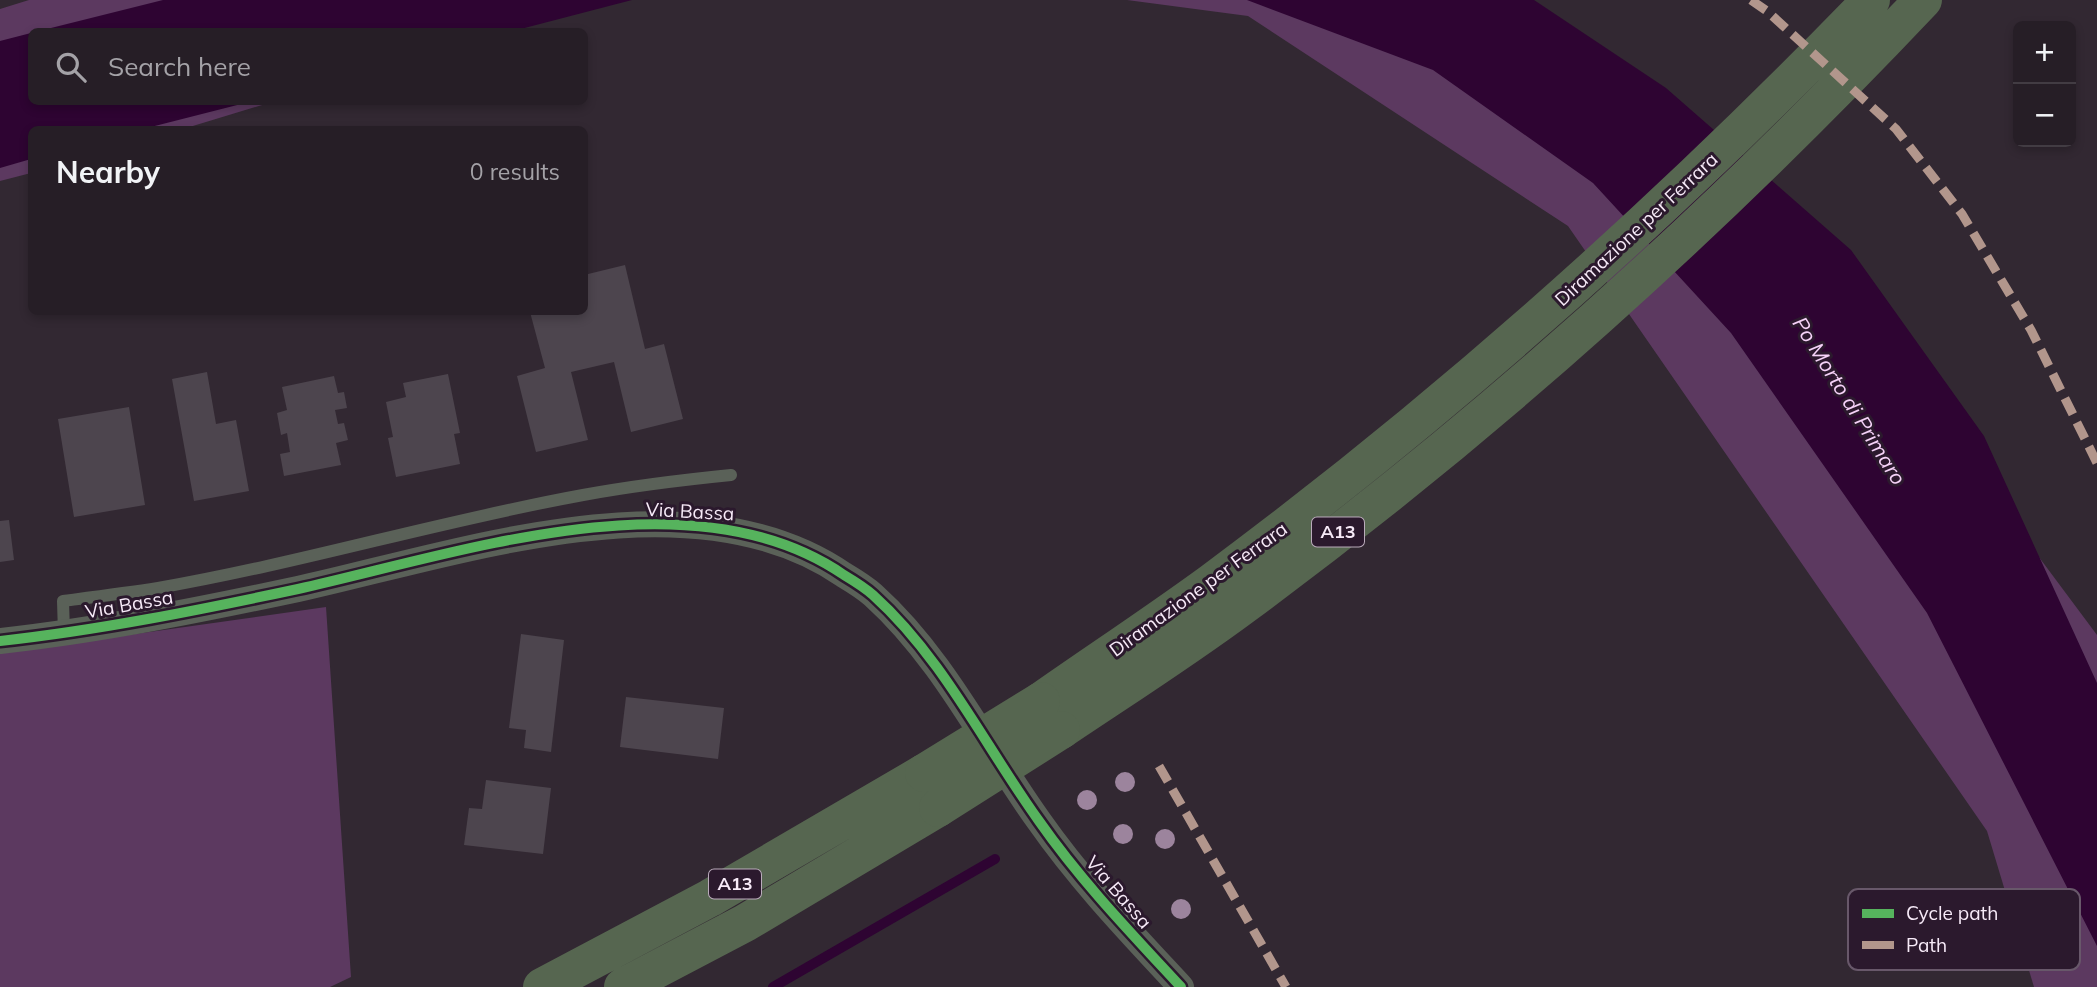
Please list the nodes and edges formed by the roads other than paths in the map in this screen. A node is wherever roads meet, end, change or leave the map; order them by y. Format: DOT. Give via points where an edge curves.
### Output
graph roads {
  1 [pos="1871,0"];
  2 [pos="1912,11"];
  3 [pos="731,475"];
  4 [pos="536,520"];
  5 [pos="0,641"];
  6 [pos="1051,715"];
  7 [pos="542,987"];
  8 [pos="623,987"];
  9 [pos="1181,987"];
  1 -- 6 [label="highway, Diramazione per Ferrara / A13" via="1733,140 1469,379"];
  2 -- 6 [label="highway, Diramazione per Ferrara / A13" via="1769,157 1601,314 1458,436 1264,590 1159,664"];
  3 -- 4 [label="lane, Via Bassa" via="657,483"];
  4 -- 5 [label="street, Via Bassa" via="527,536 297,574 180,614"];
  4 -- 9 [label="street, Via Bassa" via="590,528 650,525 745,531 829,564 870,592 900,621 943,676 1076,872"];
  6 -- 7 [label="highway, Diramazione per Ferrara / A13, bridge" via="924,773 710,898"];
  6 -- 8 [label="highway, Diramazione per Ferrara / A13, bridge" via="938,808 746,923"];
}
